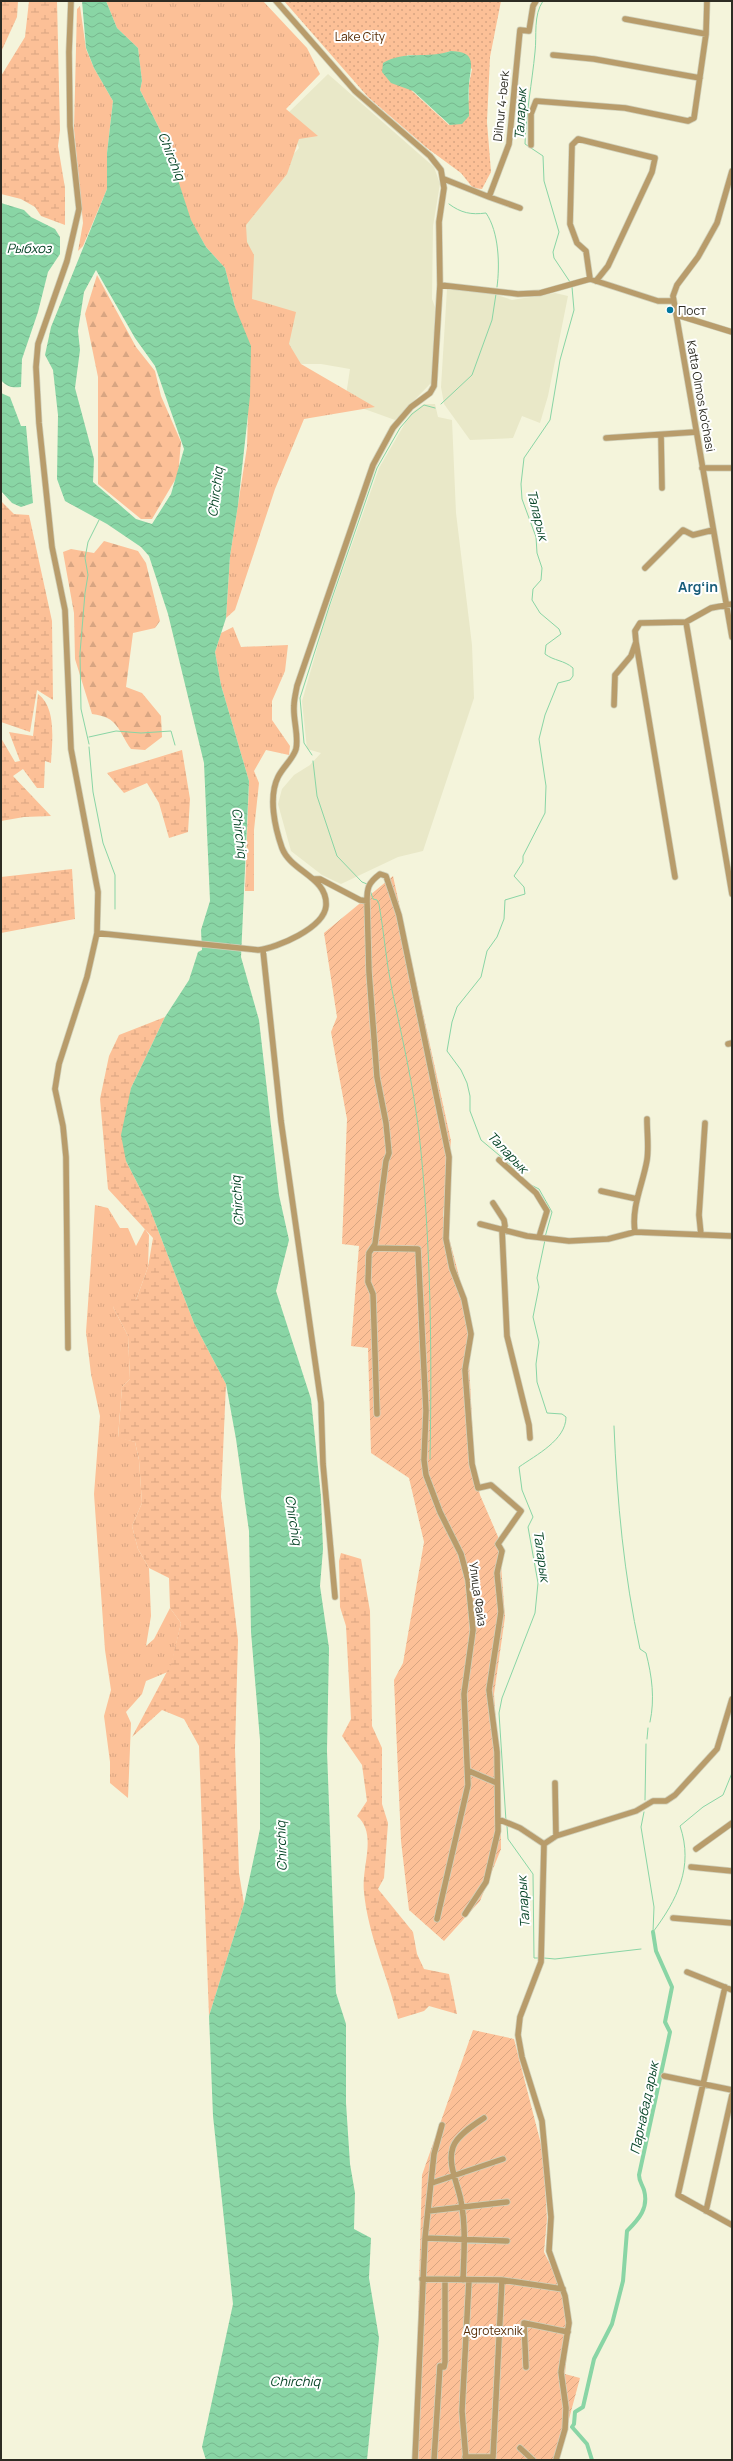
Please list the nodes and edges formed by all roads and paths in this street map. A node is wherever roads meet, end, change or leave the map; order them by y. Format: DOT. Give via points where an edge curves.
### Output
graph roads {
  1 [pos="71,1"];
  2 [pos="276,1"];
  3 [pos="536,1"];
  4 [pos="707,1"];
  5 [pos="625,19"];
  6 [pos="706,34"];
  7 [pos="553,55"];
  8 [pos="700,78"];
  9 [pos="530,145"];
  10 [pos="732,171"];
  11 [pos="444,179"];
  12 [pos="489,197"];
  13 [pos="520,208"];
  14 [pos="593,280"];
  15 [pos="440,285"];
  16 [pos="673,301"];
  17 [pos="677,315"];
  18 [pos="732,332"];
  19 [pos="696,432"];
  20 [pos="661,436"];
  21 [pos="606,438"];
  22 [pos="702,468"];
  23 [pos="732,468"];
  24 [pos="662,488"];
  25 [pos="713,530"];
  26 [pos="645,568"];
  27 [pos="732,604"];
  28 [pos="726,606"];
  29 [pos="686,622"];
  30 [pos="732,637"];
  31 [pos="636,642"];
  32 [pos="614,705"];
  33 [pos="674,877"];
  34 [pos="314,879"];
  35 [pos="732,894"];
  36 [pos="367,901"];
  37 [pos="97,933"];
  38 [pos="263,950"];
  39 [pos="647,1119"];
  40 [pos="705,1122"];
  41 [pos="499,1160"];
  42 [pos="601,1191"];
  43 [pos="637,1199"];
  44 [pos="493,1203"];
  45 [pos="480,1224"];
  46 [pos="502,1230"];
  47 [pos="635,1232"];
  48 [pos="701,1235"];
  49 [pos="732,1236"];
  50 [pos="543,1237"];
  51 [pos="373,1248"];
  52 [pos="68,1348"];
  53 [pos="377,1414"];
  54 [pos="530,1438"];
  55 [pos="335,1597"];
  56 [pos="732,1699"];
  57 [pos="469,1771"];
  58 [pos="497,1783"];
  59 [pos="555,1784"];
  60 [pos="503,1820"];
  61 [pos="730,1825"];
  62 [pos="556,1836"];
  63 [pos="544,1844"];
  64 [pos="696,1849"];
  65 [pos="691,1867"];
  66 [pos="732,1871"];
  67 [pos="465,1914"];
  68 [pos="673,1918"];
  69 [pos="437,1919"];
  70 [pos="732,1923"];
  71 [pos="687,1972"];
  72 [pos="725,1987"];
  73 [pos="732,1990"];
  74 [pos="664,2076"];
  75 [pos="703,2083"];
  76 [pos="732,2090"];
  77 [pos="732,2095"];
  78 [pos="484,2118"];
  79 [pos="442,2125"];
  80 [pos="503,2158"];
  81 [pos="454,2176"];
  82 [pos="432,2183"];
  83 [pos="507,2202"];
  84 [pos="462,2207"];
  85 [pos="428,2211"];
  86 [pos="706,2211"];
  87 [pos="732,2225"];
  88 [pos="425,2238"];
  89 [pos="464,2240"];
  90 [pos="507,2241"];
  91 [pos="422,2279"];
  92 [pos="445,2280"];
  93 [pos="466,2280"];
  94 [pos="502,2280"];
  95 [pos="563,2289"];
  96 [pos="568,2332"];
  97 [pos="526,2367"];
  98 [pos="520,2448"];
  99 [pos="466,2458"];
  100 [pos="415,2460"];
  101 [pos="434,2460"];
  102 [pos="533,2460"];
  103 [pos="556,2460"];
  1 -- 37 [label="street" via="70,126 79,209 67,261 38,344 36,367 52,547 65,610 71,749 98,892"];
  2 -- 11 [label="street" via="355,91 437,163"];
  3 -- 12 [label="street, Dilnur 4-berk" via="529,31 520,30 509,144"];
  4 -- 6 [label="street"];
  5 -- 6 [label="street"];
  6 -- 8 [label="street"];
  7 -- 8 [label="street" via="594,59"];
  8 -- 9 [label="street" via="694,118 688,120 625,108 536,101 531,114"];
  10 -- 16 [label="street" via="717,223 698,257 674,291"];
  11 -- 12 [label="street"];
  11 -- 15 [label="street" via="439,222"];
  12 -- 13 [label="street"];
  14 -- 14 [label="street" via="608,266 652,172 656,158 578,139 572,144 570,224 577,243 586,251"];
  14 -- 15 [label="street" via="540,292 518,294"];
  14 -- 16 [label="street" via="658,301"];
  15 -- 34 [label="street" via="434,386 430,393 411,407 393,428 373,465 297,686 294,707 296,749 274,788 275,816 282,848 292,863"];
  16 -- 17 [label="street, Katta Olmos ko'chasi"];
  17 -- 18 [label="street"];
  17 -- 19 [label="street, Katta Olmos ko'chasi"];
  19 -- 20 [label="street"];
  19 -- 22 [label="street, Katta Olmos ko'chasi"];
  20 -- 21 [label="street"];
  20 -- 24 [label="street"];
  22 -- 23 [label="street"];
  22 -- 25 [label="street, Katta Olmos ko'chasi"];
  25 -- 26 [label="street" via="693,535 683,530"];
  25 -- 28 [label="street, Katta Olmos ko'chasi"];
  27 -- 28 [label="street"];
  28 -- 29 [label="street" via="711,608"];
  28 -- 30 [label="street, Katta Olmos ko'chasi"];
  29 -- 31 [label="street" via="640,623 635,631"];
  29 -- 35 [label="street"];
  31 -- 32 [label="street" via="631,656 615,675"];
  31 -- 33 [label="street"];
  34 -- 36 [label="street" via="320,879 360,900"];
  34 -- 38 [label="street" via="326,900 326,908 318,922 280,945"];
  36 -- 51 [label="street" via="369,972 377,1077 389,1153"];
  36 -- 58 [label="street" via="368,885 380,874 386,876 399,915 450,1157 446,1240 452,1268 464,1299 470,1334 465,1370 472,1456 478,1488 491,1485 520,1511 498,1544 502,1550 498,1573 501,1612 489,1690 497,1752"];
  37 -- 38 [label="street"];
  37 -- 52 [label="street" via="87,977 59,1064 55,1090 63,1126 66,1157"];
  38 -- 55 [label="street" via="281,1121 321,1403 323,1464"];
  39 -- 43 [label="street" via="647,1159"];
  40 -- 48 [label="street" via="699,1216"];
  41 -- 50 [label="street" via="536,1194 547,1211"];
  42 -- 43 [label="street"];
  43 -- 47 [label="street"];
  44 -- 46 [label="street" via="504,1220 505,1226"];
  45 -- 46 [label="street"];
  46 -- 50 [label="street"];
  46 -- 54 [label="street" via="507,1336"];
  47 -- 48 [label="street"];
  47 -- 50 [label="street" via="616,1238 579,1242"];
  48 -- 49 [label="street"];
  51 -- 53 [label="street" via="369,1254 368,1282 373,1294"];
  51 -- 57 [label="street, Улица Файз" via="418,1249 426,1411 425,1468 448,1531 461,1554 472,1613 473,1630 464,1694 464,1727"];
  56 -- 62 [label="street" via="717,1750 675,1795 666,1801 653,1801 636,1811"];
  57 -- 58 [label="street"];
  57 -- 69 [label="street, Улица Файз" via="459,1830"];
  58 -- 60 [label="street"];
  59 -- 62 [label="street"];
  60 -- 63 [label="street"];
  60 -- 67 [label="street" via="486,1882"];
  61 -- 64 [label="street"];
  62 -- 63 [label="street"];
  63 -- 95 [label="street" via="542,1955 521,2013 518,2035 522,2058 542,2121 551,2217 548,2251"];
  65 -- 66 [label="street"];
  68 -- 70 [label="street"];
  71 -- 72 [label="street"];
  72 -- 73 [label="street"];
  72 -- 75 [label="street"];
  74 -- 75 [label="street"];
  75 -- 76 [label="street"];
  75 -- 86 [label="street" via="678,2195"];
  77 -- 86 [label="street"];
  78 -- 81 [label="street" via="453,2146"];
  79 -- 82 [label="street" via="434,2154"];
  80 -- 81 [label="street"];
  81 -- 82 [label="street"];
  81 -- 84 [label="street"];
  82 -- 85 [label="street"];
  83 -- 84 [label="street"];
  84 -- 85 [label="street"];
  84 -- 89 [label="street"];
  85 -- 88 [label="street"];
  86 -- 87 [label="street"];
  88 -- 89 [label="street"];
  88 -- 91 [label="street"];
  89 -- 90 [label="street"];
  89 -- 93 [label="street"];
  91 -- 92 [label="street"];
  91 -- 100 [label="street"];
  92 -- 93 [label="street"];
  92 -- 101 [label="street" via="445,2362 444,2367 440,2366"];
  93 -- 94 [label="street"];
  93 -- 99 [label="street" via="462,2411"];
  94 -- 95 [label="street"];
  94 -- 99 [label="street" via="493,2457"];
  95 -- 96 [label="street"];
  96 -- 97 [label="street" via="524,2323"];
  96 -- 103 [label="street" via="561,2372 566,2408 565,2429"];
  98 -- 102 [label="street"];
}
